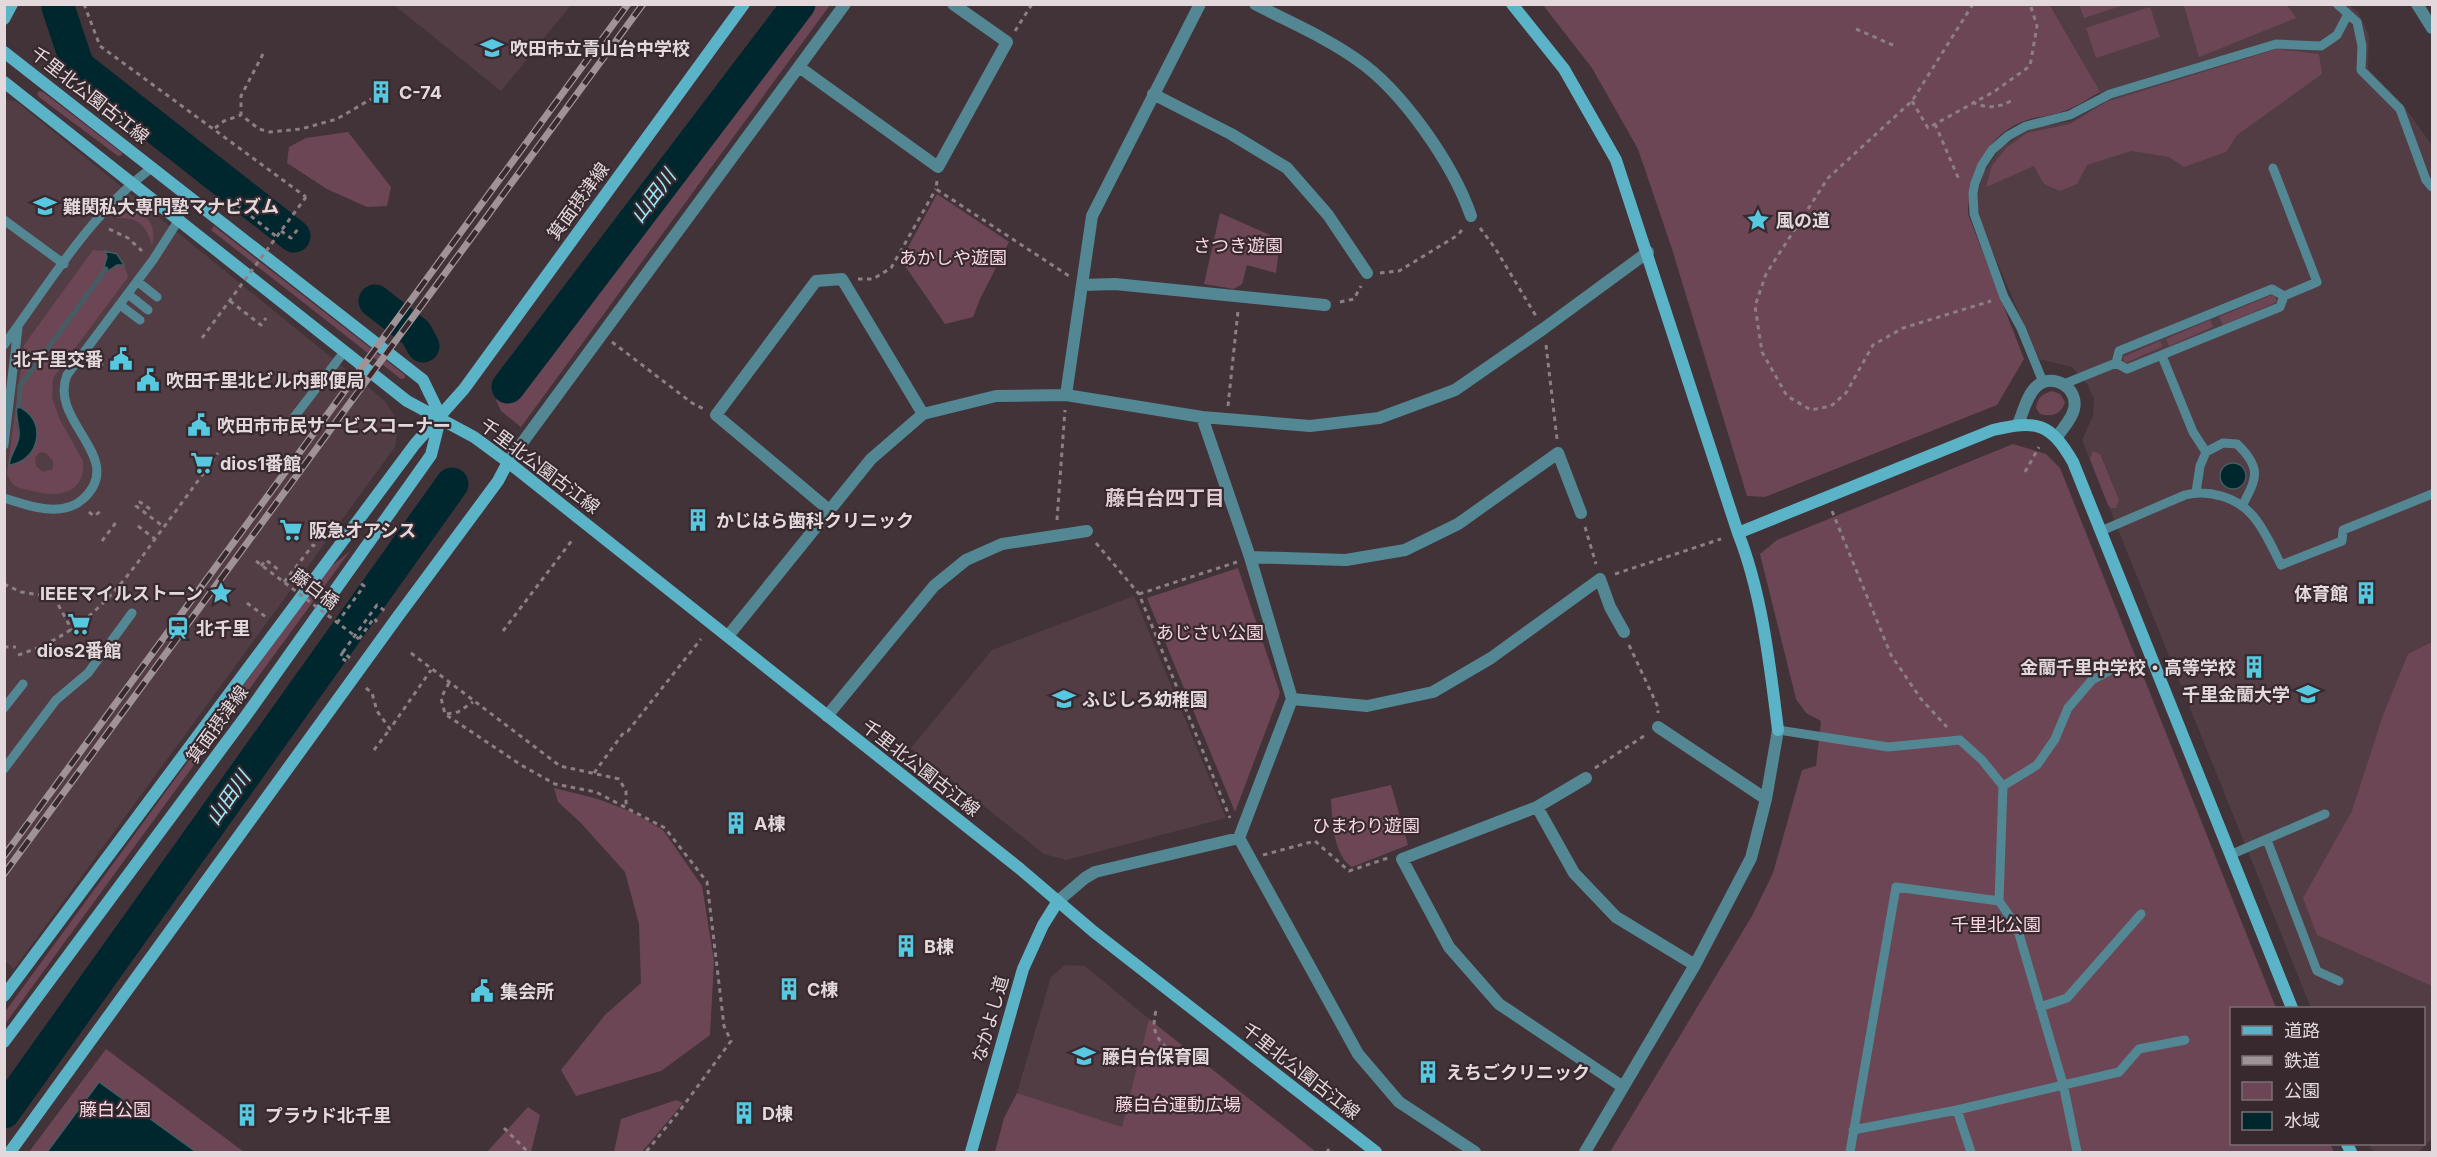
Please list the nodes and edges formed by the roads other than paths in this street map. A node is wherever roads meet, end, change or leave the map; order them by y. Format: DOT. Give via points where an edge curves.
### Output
graph roads {
  1 [pos="12,4"];
  2 [pos="744,4"];
  3 [pos="845,4"];
  4 [pos="953,4"];
  5 [pos="1200,4"];
  6 [pos="1255,4"];
  7 [pos="1512,4"];
  8 [pos="2337,4"];
  9 [pos="2417,4"];
  10 [pos="2348,14"];
  11 [pos="4,19"];
  12 [pos="2433,28"];
  13 [pos="4,52"];
  14 [pos="799,67"];
  15 [pos="4,82"];
  16 [pos="1153,94"];
  17 [pos="153,167"];
  18 [pos="2273,168"];
  19 [pos="132,182"];
  20 [pos="2433,187"];
  21 [pos="187,194"];
  22 [pos="1471,216"];
  23 [pos="4,220"];
  24 [pos="178,221"];
  25 [pos="1647,252"];
  26 [pos="64,264"];
  27 [pos="1367,273"];
  28 [pos="137,281"];
  29 [pos="1082,285"];
  30 [pos="128,294"];
  31 [pos="2283,296"];
  32 [pos="157,297"];
  33 [pos="120,305"];
  34 [pos="1325,305"];
  35 [pos="148,309"];
  36 [pos="140,320"];
  37 [pos="18,326"];
  38 [pos="4,345"];
  39 [pos="344,352"];
  40 [pos="2162,356"];
  41 [pos="2116,363"];
  42 [pos="2043,382"];
  43 [pos="2064,384"];
  44 [pos="1066,395"];
  45 [pos="923,414"];
  46 [pos="441,417"];
  47 [pos="1202,417"];
  48 [pos="2018,424"];
  49 [pos="285,429"];
  50 [pos="2057,437"];
  51 [pos="4,445"];
  52 [pos="2206,452"];
  53 [pos="508,462"];
  54 [pos="2196,492"];
  55 [pos="2433,494"];
  56 [pos="4,498"];
  57 [pos="2242,506"];
  58 [pos="828,509"];
  59 [pos="1581,513"];
  60 [pos="1087,531"];
  61 [pos="2101,531"];
  62 [pos="1738,533"];
  63 [pos="1250,557"];
  64 [pos="132,613"];
  65 [pos="1624,632"];
  66 [pos="728,636"];
  67 [pos="2120,665"];
  68 [pos="23,684"];
  69 [pos="1292,699"];
  70 [pos="4,708"];
  71 [pos="827,716"];
  72 [pos="1658,727"];
  73 [pos="1778,730"];
  74 [pos="4,769"];
  75 [pos="1586,778"];
  76 [pos="2003,786"];
  77 [pos="1766,799"];
  78 [pos="1537,807"];
  79 [pos="2325,814"];
  80 [pos="1239,838"];
  81 [pos="2267,840"];
  82 [pos="2230,855"];
  83 [pos="1058,901"];
  84 [pos="1999,901"];
  85 [pos="2141,914"];
  86 [pos="1695,966"];
  87 [pos="2339,981"];
  88 [pos="4,996"];
  89 [pos="2040,1007"];
  90 [pos="2292,1007"];
  91 [pos="2185,1040"];
  92 [pos="4,1042"];
  93 [pos="2063,1084"];
  94 [pos="1623,1087"];
  95 [pos="1958,1110"];
  96 [pos="1853,1130"];
  97 [pos="10,1152"];
  98 [pos="971,1152"];
  99 [pos="1376,1152"];
  100 [pos="1476,1152"];
  101 [pos="1585,1152"];
  102 [pos="1850,1152"];
  103 [pos="1971,1152"];
  104 [pos="2077,1152"];
  1 -- 11 [label="street"];
  2 -- 46 [label="street, 箕面摂津線"];
  3 -- 14 [label="street"];
  4 -- 14 [label="street" via="1007,42 938,167"];
  5 -- 16 [label="street"];
  6 -- 22 [label="street" via="1357,59 1393,90 1462,192"];
  7 -- 25 [label="street" via="1564,69 1616,160"];
  8 -- 10 [label="lane"];
  9 -- 12 [label="street"];
  10 -- 20 [label="lane" via="2357,22 2361,70 2400,109 2426,180"];
  10 -- 42 [label="lane" via="2337,35 2320,46 2276,44 2110,94 2070,116 2026,126 1998,144 1982,165 1975,183 1977,226"];
  13 -- 17 [label="street, 千里北公園古江線"];
  14 -- 53 [label="street"];
  15 -- 19 [label="street"];
  16 -- 27 [label="street" via="1287,168 1328,215"];
  16 -- 29 [label="street" via="1092,216"];
  17 -- 19 [label="lane"];
  17 -- 21 [label="street, 千里北公園古江線"];
  18 -- 31 [label="lane" via="2317,282"];
  19 -- 24 [label="street, 千里北公園古江線"];
  19 -- 26 [label="lane" via="96,220"];
  21 -- 24 [label="lane"];
  21 -- 46 [label="street" via="423,380"];
  23 -- 26 [label="lane"];
  24 -- 28 [label="lane"];
  24 -- 39 [label="street, 千里北公園古江線"];
  25 -- 47 [label="street" via="1455,390 1379,418 1310,426"];
  25 -- 62 [label="street"];
  26 -- 37 [label="lane"];
  28 -- 30 [label="lane"];
  28 -- 32 [label="lane"];
  29 -- 34 [label="street" via="1115,284"];
  29 -- 44 [label="street"];
  30 -- 33 [label="lane"];
  30 -- 35 [label="lane"];
  31 -- 40 [label="lane" via="2280,307"];
  31 -- 41 [label="lane" via="2272,289 2119,351"];
  33 -- 36 [label="lane"];
  33 -- 56 [label="lane" via="63,385 68,410 94,456 97,468 91,492 65,508 27,506"];
  37 -- 38 [label="lane"];
  37 -- 51 [label="lane"];
  39 -- 46 [label="street, 千里北公園古江線" via="407,401"];
  39 -- 49 [label="lane"];
  40 -- 41 [label="lane" via="2127,369"];
  40 -- 52 [label="lane" via="2193,432"];
  41 -- 43 [label="lane"];
  42 -- 43 [label="street"];
  42 -- 48 [label="street" via="2032,391"];
  43 -- 50 [label="street" via="2074,395 2074,411"];
  44 -- 45 [label="street" via="996,396"];
  44 -- 47 [label="street"];
  45 -- 58 [label="street" via="871,459"];
  45 -- 58 [label="street" via="842,279 816,281 716,415"];
  46 -- 53 [label="street, 千里北公園古江線"];
  46 -- 88 [label="street, 箕面摂津線" via="415,444"];
  46 -- 92 [label="street, 箕面摂津線" via="431,455 245,717"];
  47 -- 63 [label="street"];
  48 -- 50 [label="street" via="2040,427"];
  48 -- 62 [label="street" via="1993,430"];
  50 -- 61 [label="street" via="2073,462"];
  52 -- 54 [label="lane"];
  52 -- 57 [label="lane" via="2230,442 2237,444 2251,460 2255,480"];
  53 -- 66 [label="street, 千里北公園古江線"];
  53 -- 97 [label="street" via="498,481"];
  54 -- 57 [label="lane" via="2215,494"];
  54 -- 61 [label="lane"];
  55 -- 57 [label="lane" via="2343,530 2342,541 2281,565 2253,516"];
  58 -- 66 [label="street"];
  59 -- 63 [label="street" via="1558,453 1458,524 1405,550 1347,560"];
  60 -- 71 [label="street" via="1002,544 966,560 933,586"];
  61 -- 82 [label="street"];
  62 -- 73 [label="street" via="1768,652"];
  63 -- 69 [label="street"];
  64 -- 74 [label="lane" via="88,673 56,700"];
  65 -- 69 [label="street" via="1600,579 1491,658 1433,692 1367,706"];
  66 -- 71 [label="street, 千里北公園古江線"];
  67 -- 76 [label="lane" via="2092,680 2068,708 2055,739 2037,765"];
  68 -- 70 [label="lane"];
  69 -- 80 [label="street"];
  71 -- 83 [label="street, 千里北公園古江線"];
  72 -- 77 [label="street"];
  73 -- 76 [label="lane" via="1888,747 1960,740 1983,760"];
  73 -- 77 [label="street"];
  75 -- 78 [label="street"];
  76 -- 84 [label="lane"];
  77 -- 86 [label="street" via="1750,858"];
  78 -- 86 [label="street" via="1574,873 1616,917"];
  78 -- 94 [label="street" via="1402,859 1449,947 1499,1004"];
  79 -- 81 [label="lane"];
  80 -- 83 [label="street" via="1095,872"];
  80 -- 100 [label="street" via="1358,1054 1399,1102"];
  81 -- 82 [label="lane"];
  81 -- 87 [label="lane" via="2317,971"];
  82 -- 90 [label="street"];
  83 -- 98 [label="street, なかよし道" via="1023,969"];
  83 -- 99 [label="street, 千里北公園古江線"];
  84 -- 89 [label="lane" via="2017,927"];
  84 -- 96 [label="lane" via="1896,887"];
  85 -- 89 [label="lane" via="2067,998"];
  86 -- 94 [label="street"];
  89 -- 93 [label="lane"];
  91 -- 93 [label="lane" via="2139,1049 2119,1072"];
  93 -- 95 [label="lane"];
  93 -- 104 [label="lane"];
  94 -- 101 [label="street"];
  95 -- 96 [label="lane"];
  95 -- 103 [label="lane"];
  96 -- 102 [label="lane"];
}
